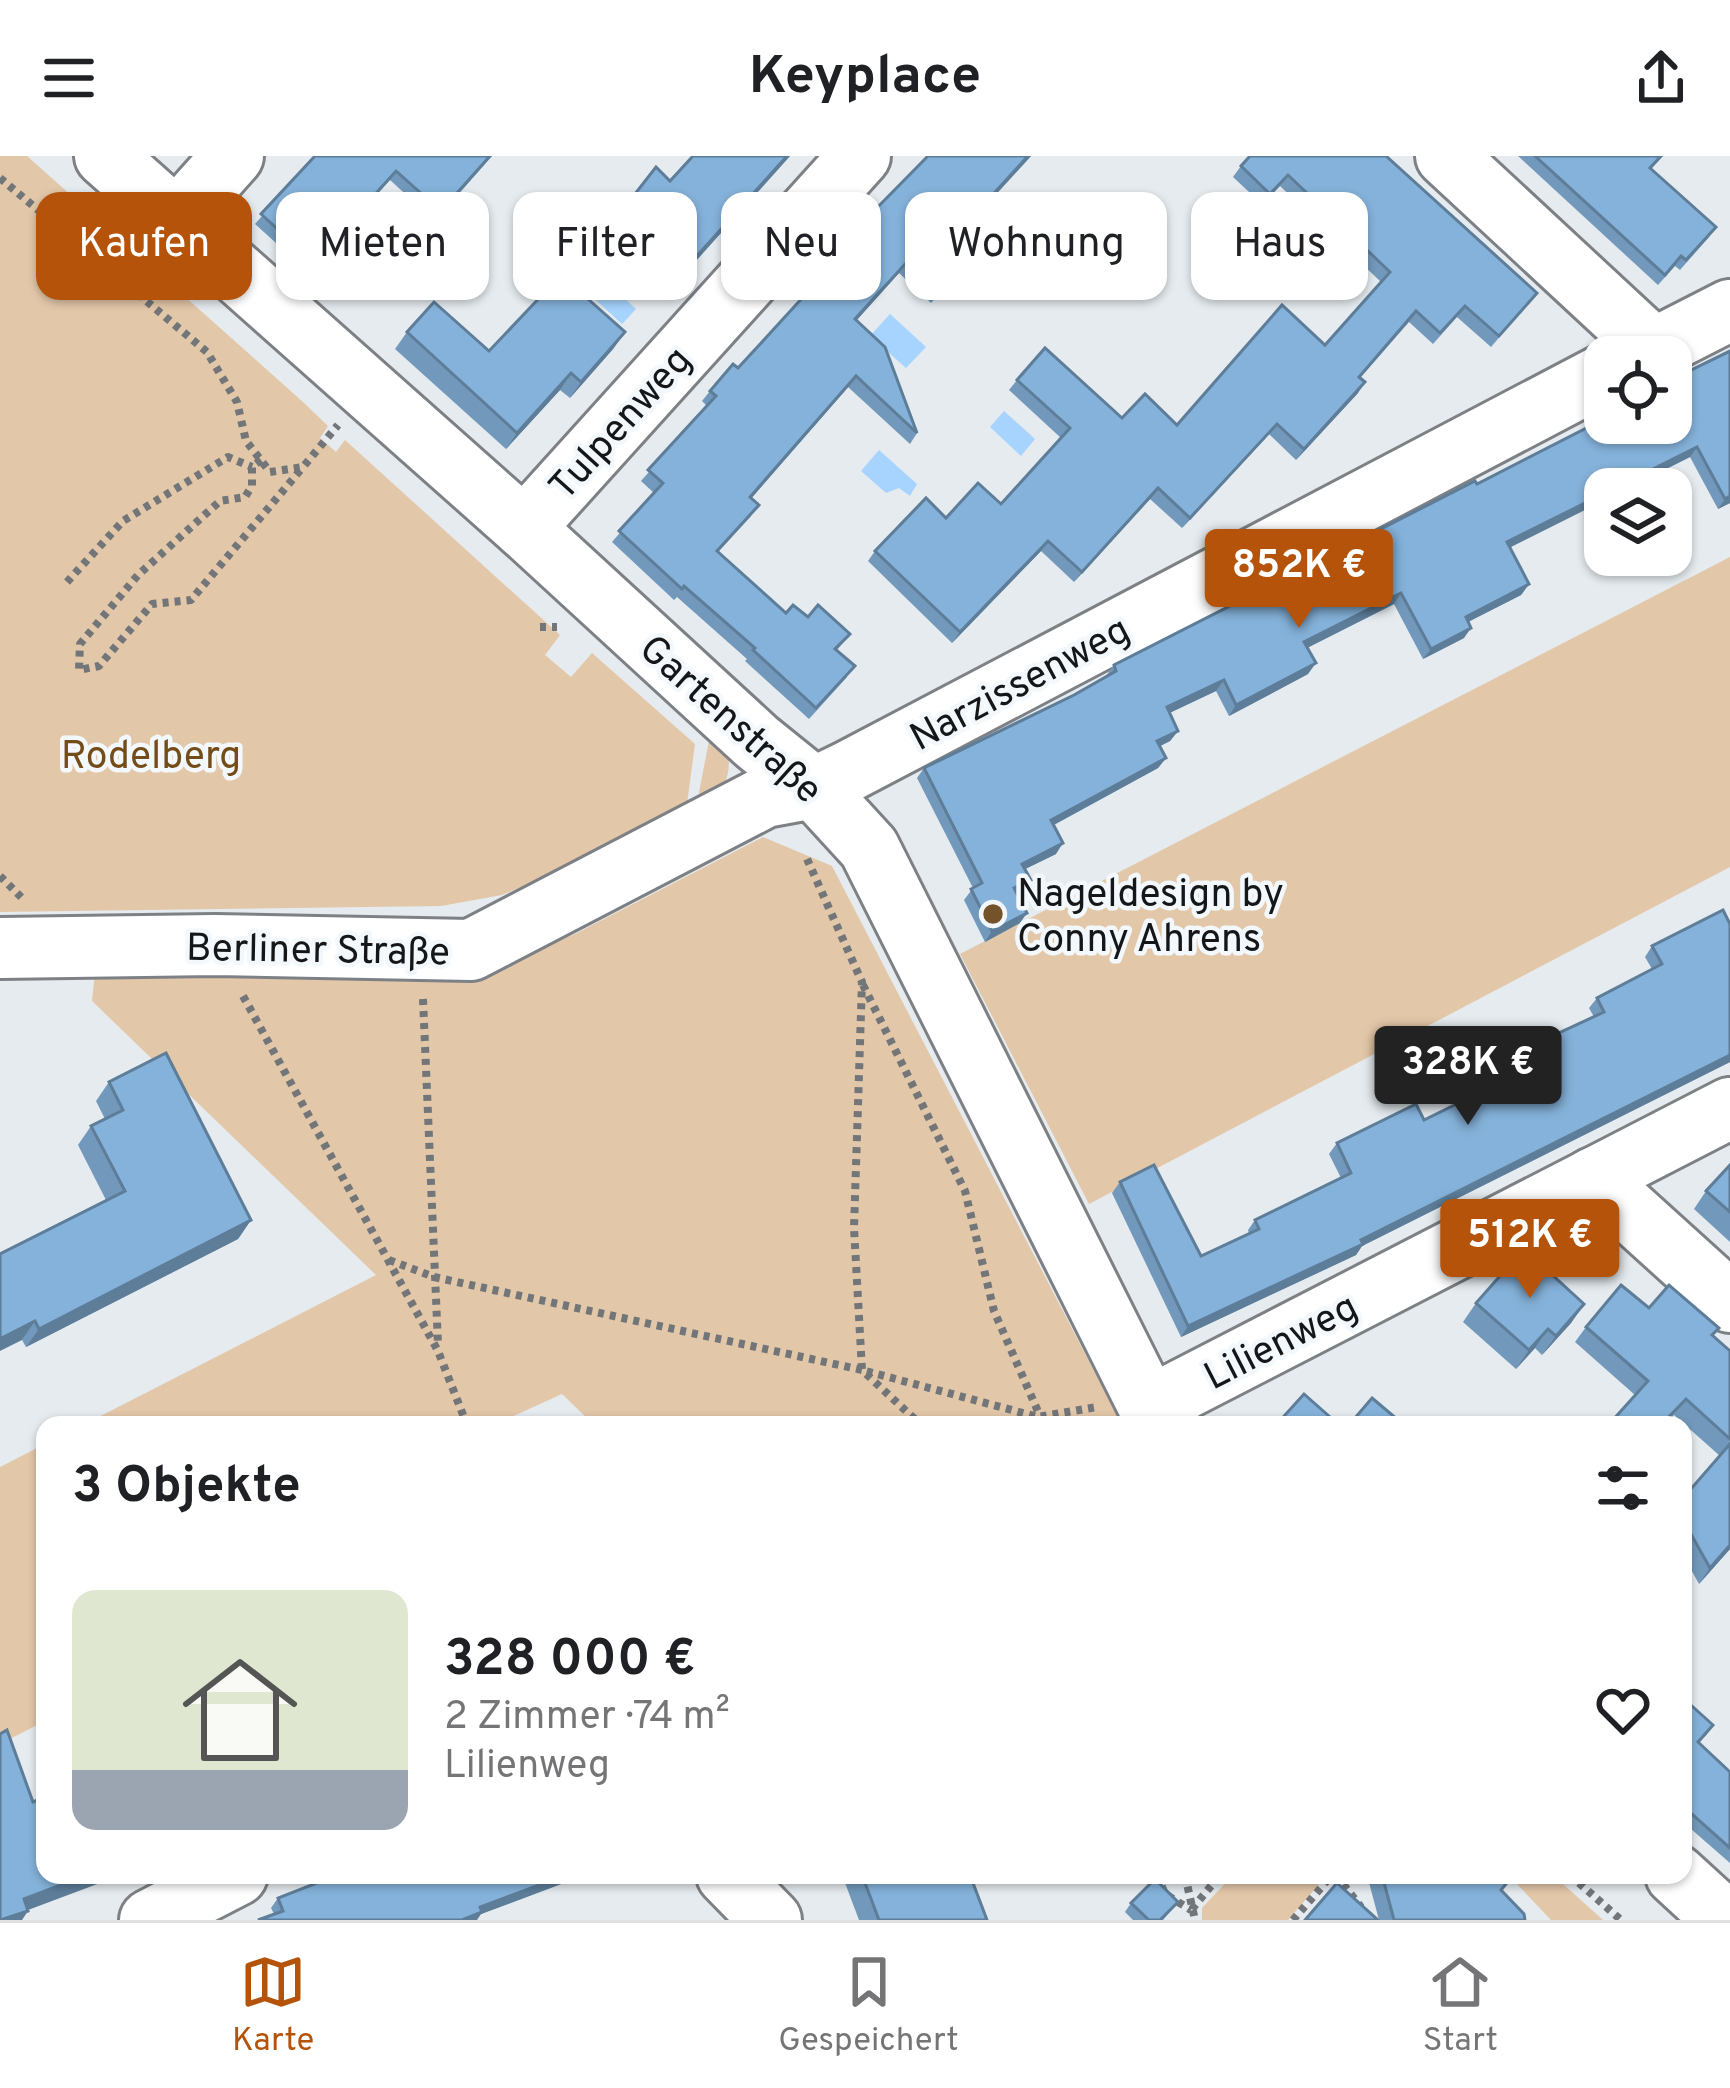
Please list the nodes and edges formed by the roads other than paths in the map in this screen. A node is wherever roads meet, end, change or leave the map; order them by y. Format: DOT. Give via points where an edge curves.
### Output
graph roads {
  1 [pos="105,156"];
  2 [pos="233,156"];
  3 [pos="860,156"];
  4 [pos="1446,156"];
  5 [pos="147,192"];
  6 [pos="200,192"];
  7 [pos="252,287"];
  8 [pos="1730,310"];
  9 [pos="1610,336"];
  10 [pos="1679,336"];
  11 [pos="1584,385"];
  12 [pos="524,528"];
  13 [pos="814,788"];
  14 [pos="0,948"];
  15 [pos="1730,1108"];
  16 [pos="1593,1178"];
  17 [pos="1730,1301"];
  18 [pos="1160,1416"];
  19 [pos="220,1884"];
  20 [pos="736,1884"];
  21 [pos="1686,1884"];
  22 [pos="150,1920"];
  23 [pos="771,1920"];
  24 [pos="1725,1920"];
  1 -- 5 [label="street, Gartenstraße"];
  2 -- 6 [label="street"];
  3 -- 12 [label="street, Tulpenweg"];
  4 -- 9 [label="street"];
  7 -- 12 [label="street, Gartenstraße"];
  8 -- 10 [label="street, Narzissenweg"];
  11 -- 13 [label="street, Narzissenweg"];
  12 -- 13 [label="street, Gartenstraße"];
  13 -- 14 [label="street, Berliner Straße" via="765,797 471,950"];
  13 -- 18 [label="street, Gartenstraße" via="869,848"];
  15 -- 16 [label="street, Lilienweg"];
  16 -- 17 [label="street"];
  16 -- 18 [label="street, Lilienweg"];
  19 -- 22 [label="street"];
  20 -- 23 [label="street"];
  21 -- 24 [label="street"];
}
